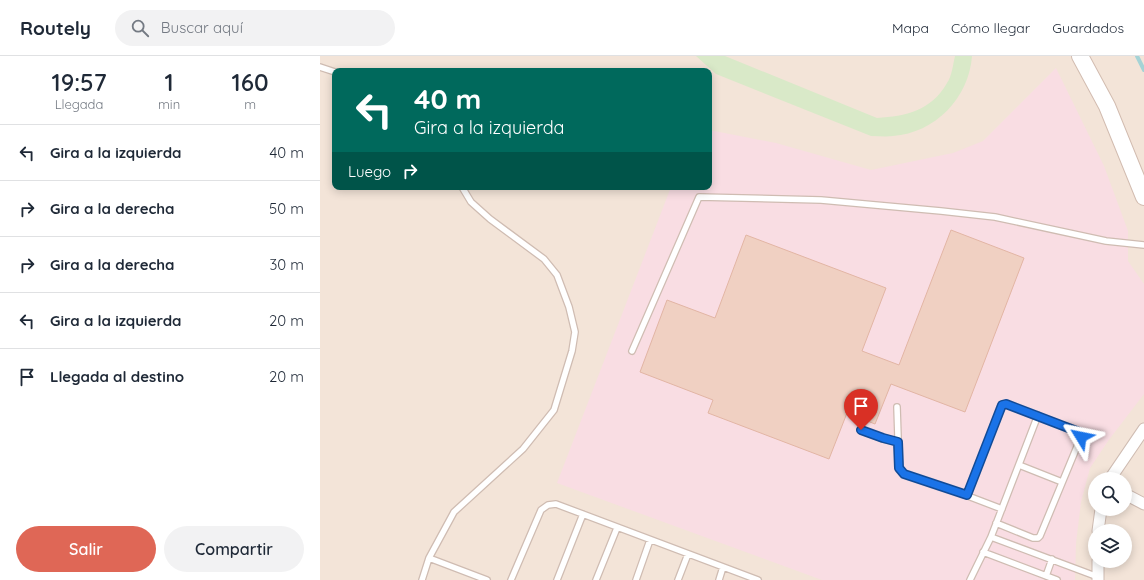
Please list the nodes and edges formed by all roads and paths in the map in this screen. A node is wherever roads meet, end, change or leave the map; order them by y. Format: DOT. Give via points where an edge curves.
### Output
graph roads {
  1 [pos="1080,56"];
  2 [pos="320,67"];
  3 [pos="332,71"];
  4 [pos="464,190"];
  5 [pos="1144,197"];
  6 [pos="1144,245"];
  7 [pos="632,351"];
  8 [pos="897,407"];
  9 [pos="1038,415"];
  10 [pos="1144,429"];
  11 [pos="861,430"];
  12 [pos="898,442"];
  13 [pos="1019,465"];
  14 [pos="1115,472"];
  15 [pos="1062,482"];
  16 [pos="967,495"];
  17 [pos="1132,498"];
  18 [pos="1144,504"];
  19 [pos="1002,509"];
  20 [pos="582,514"];
  21 [pos="996,523"];
  22 [pos="617,528"];
  23 [pos="991,537"];
  24 [pos="650,540"];
  25 [pos="983,552"];
  26 [pos="688,554"];
  27 [pos="429,558"];
  28 [pos="1052,560"];
  29 [pos="723,568"];
  30 [pos="1046,576"];
  31 [pos="1098,578"];
  32 [pos="422,580"];
  33 [pos="487,580"];
  34 [pos="511,580"];
  35 [pos="557,580"];
  36 [pos="596,580"];
  37 [pos="636,580"];
  38 [pos="678,580"];
  39 [pos="718,580"];
  40 [pos="758,580"];
  41 [pos="970,580"];
  42 [pos="1057,580"];
  1 -- 5 [label="main road" via="1107,106"];
  2 -- 3 [label="lane"];
  4 -- 27 [label="lane" via="471,202 544,259 557,275 575,332 572,351 554,410 523,449 454,512"];
  6 -- 7 [label="lane" via="1106,241 995,217 949,211 821,200 699,197"];
  8 -- 12 [label="lane"];
  9 -- 13 [label="lane"];
  9 -- 15 [label="lane" via="1081,434"];
  9 -- 16 [label="lane" via="1006,404 1002,405"];
  10 -- 14 [label="street"];
  11 -- 12 [label="lane"];
  12 -- 16 [label="lane" via="899,468 904,474"];
  13 -- 15 [label="lane"];
  13 -- 19 [label="lane"];
  15 -- 21 [label="lane" via="1038,538"];
  16 -- 19 [label="lane"];
  17 -- 18 [label="street"];
  19 -- 21 [label="lane"];
  20 -- 22 [label="lane"];
  20 -- 34 [label="lane" via="556,504 548,505 541,510"];
  20 -- 35 [label="lane"];
  21 -- 23 [label="lane"];
  22 -- 24 [label="lane"];
  22 -- 36 [label="lane"];
  23 -- 25 [label="lane"];
  23 -- 28 [label="lane"];
  24 -- 26 [label="lane"];
  24 -- 37 [label="lane"];
  25 -- 30 [label="lane"];
  25 -- 41 [label="lane"];
  26 -- 29 [label="lane"];
  26 -- 38 [label="lane"];
  27 -- 32 [label="lane"];
  27 -- 33 [label="lane"];
  28 -- 30 [label="lane"];
  28 -- 31 [label="lane"];
  29 -- 39 [label="lane"];
  29 -- 40 [label="lane"];
  30 -- 42 [label="lane"];
}
